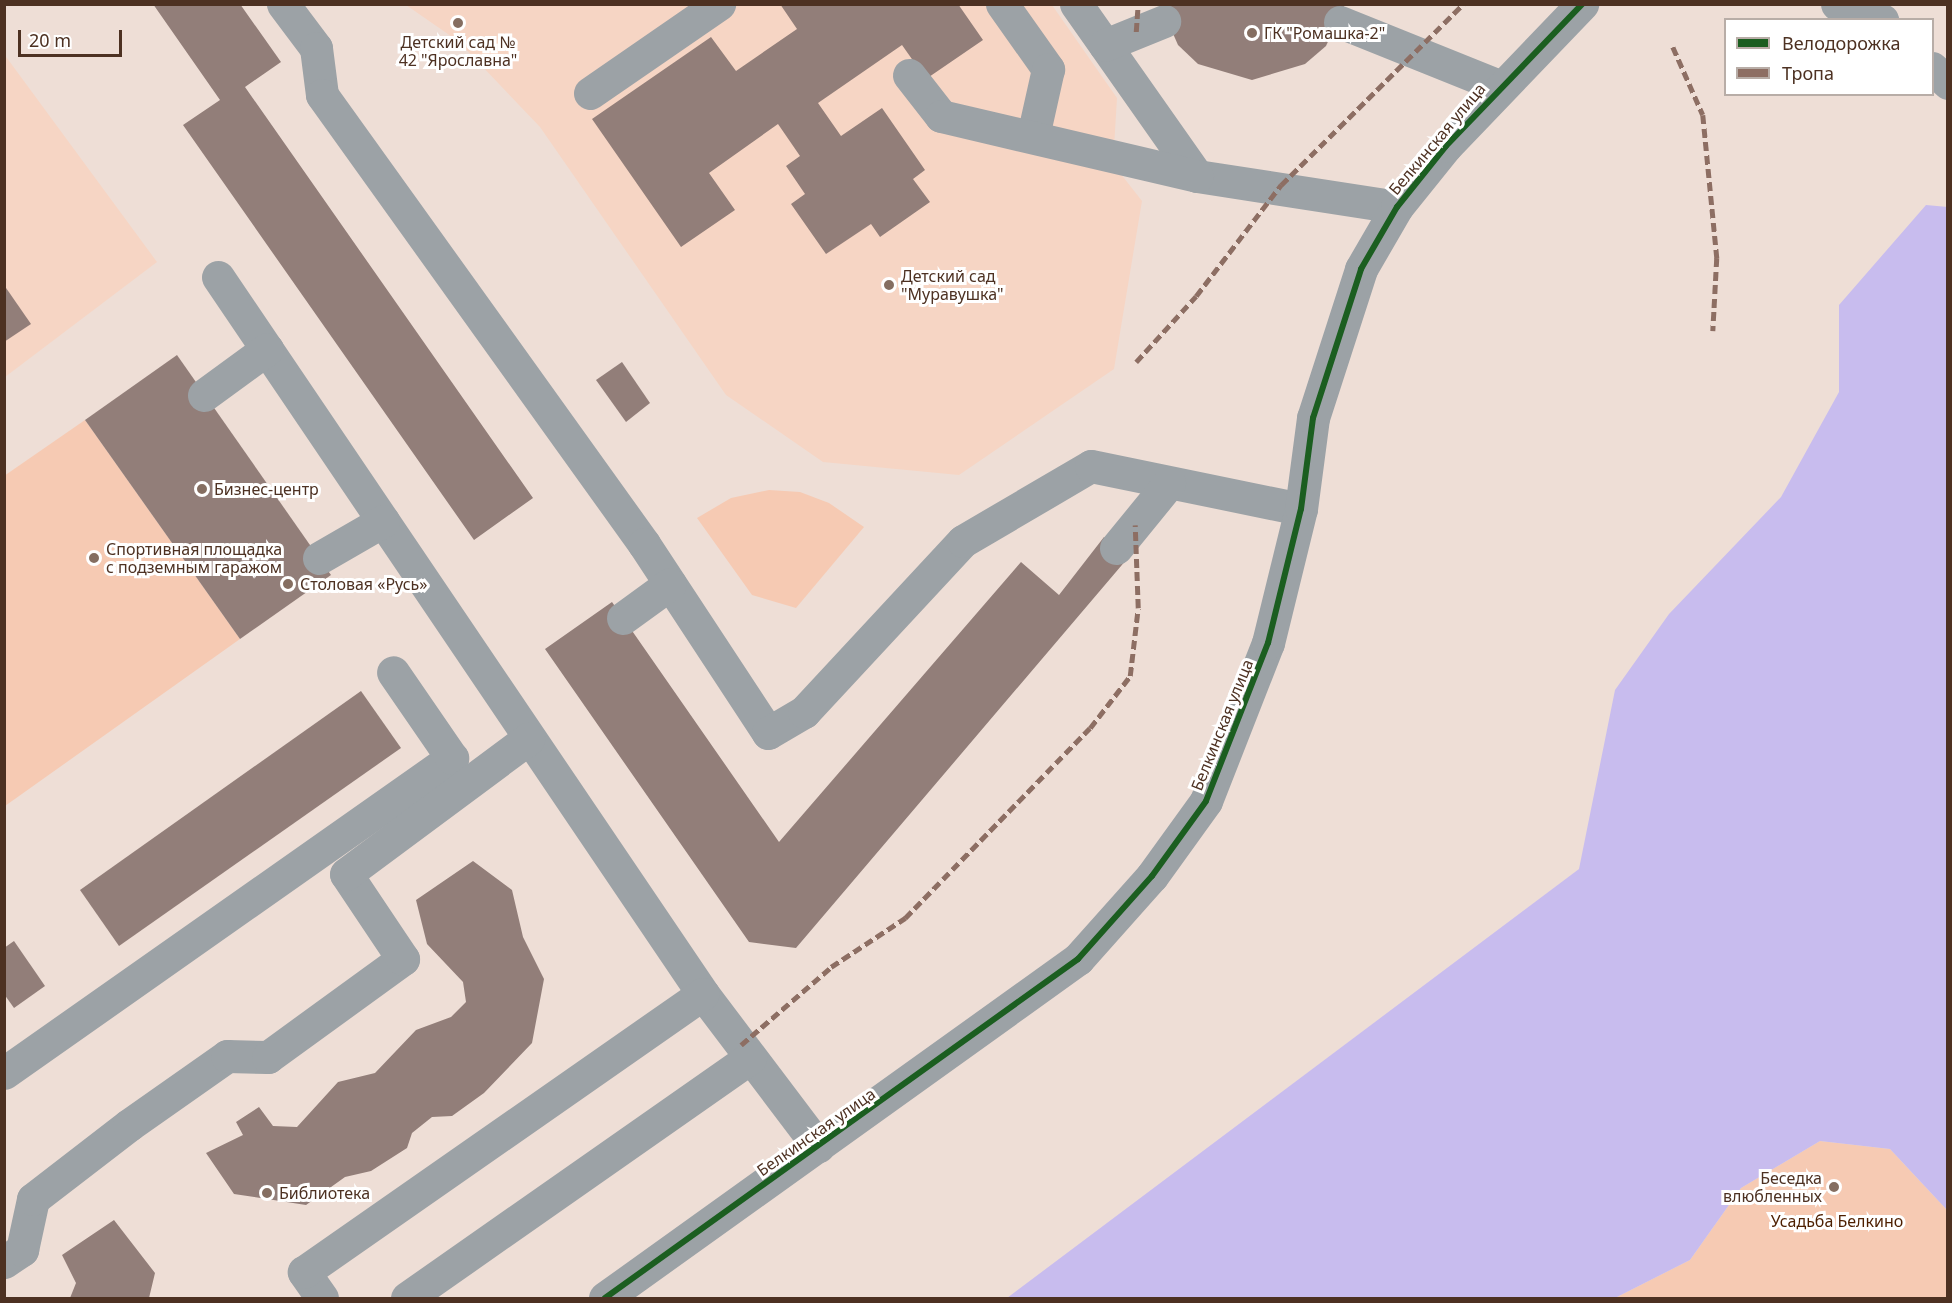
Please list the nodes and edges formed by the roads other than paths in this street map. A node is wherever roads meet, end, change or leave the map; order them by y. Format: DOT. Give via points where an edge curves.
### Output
graph roads {
  1 [pos="283,4"];
  2 [pos="719,4"];
  3 [pos="1002,4"];
  4 [pos="1076,4"];
  5 [pos="1582,4"];
  6 [pos="1837,4"];
  7 [pos="1876,18"];
  8 [pos="1164,21"];
  9 [pos="1340,22"];
  10 [pos="1105,45"];
  11 [pos="1934,70"];
  12 [pos="909,75"];
  13 [pos="1947,83"];
  14 [pos="1499,86"];
  15 [pos="590,93"];
  16 [pos="1033,136"];
  17 [pos="1197,176"];
  18 [pos="1397,207"];
  19 [pos="218,278"];
  20 [pos="267,349"];
  21 [pos="204,394"];
  22 [pos="1169,483"];
  23 [pos="1300,509"];
  24 [pos="383,521"];
  25 [pos="1116,548"];
  26 [pos="319,558"];
  27 [pos="670,584"];
  28 [pos="623,618"];
  29 [pos="393,672"];
  30 [pos="528,739"];
  31 [pos="703,994"];
  32 [pos="750,1058"];
  33 [pos="4,1073"];
  34 [pos="818,1146"];
  35 [pos="4,1263"];
  36 [pos="322,1299"];
  37 [pos="407,1299"];
  38 [pos="605,1299"];
  1 -- 27 [label="street" via="316,48 321,95"];
  2 -- 15 [label="street"];
  3 -- 16 [label="street" via="1048,69"];
  4 -- 10 [label="street"];
  5 -- 14 [label="street, Белкинская улица"];
  6 -- 7 [label="street"];
  8 -- 10 [label="street"];
  9 -- 14 [label="street"];
  10 -- 17 [label="street"];
  11 -- 13 [label="street"];
  12 -- 16 [label="street" via="941,116"];
  14 -- 18 [label="street, Белкинская улица"];
  16 -- 17 [label="street"];
  17 -- 18 [label="street"];
  18 -- 23 [label="street, Белкинская улица" via="1361,269 1335,336 1312,418"];
  19 -- 20 [label="street"];
  20 -- 21 [label="street"];
  20 -- 24 [label="street"];
  22 -- 23 [label="street"];
  22 -- 25 [label="street"];
  22 -- 27 [label="street" via="1091,466 963,541 804,712 768,733"];
  23 -- 34 [label="street, Белкинская улица" via="1268,643 1239,727 1206,801 1152,876 1078,959"];
  24 -- 26 [label="street"];
  24 -- 30 [label="street"];
  27 -- 28 [label="street"];
  29 -- 33 [label="street" via="452,758"];
  30 -- 31 [label="street"];
  30 -- 35 [label="street" via="346,874 403,959 268,1057 227,1056 129,1125 33,1199 22,1250"];
  31 -- 32 [label="street"];
  31 -- 36 [label="street" via="304,1272"];
  32 -- 34 [label="street"];
  32 -- 37 [label="street"];
  34 -- 38 [label="street, Белкинская улица"];
}
